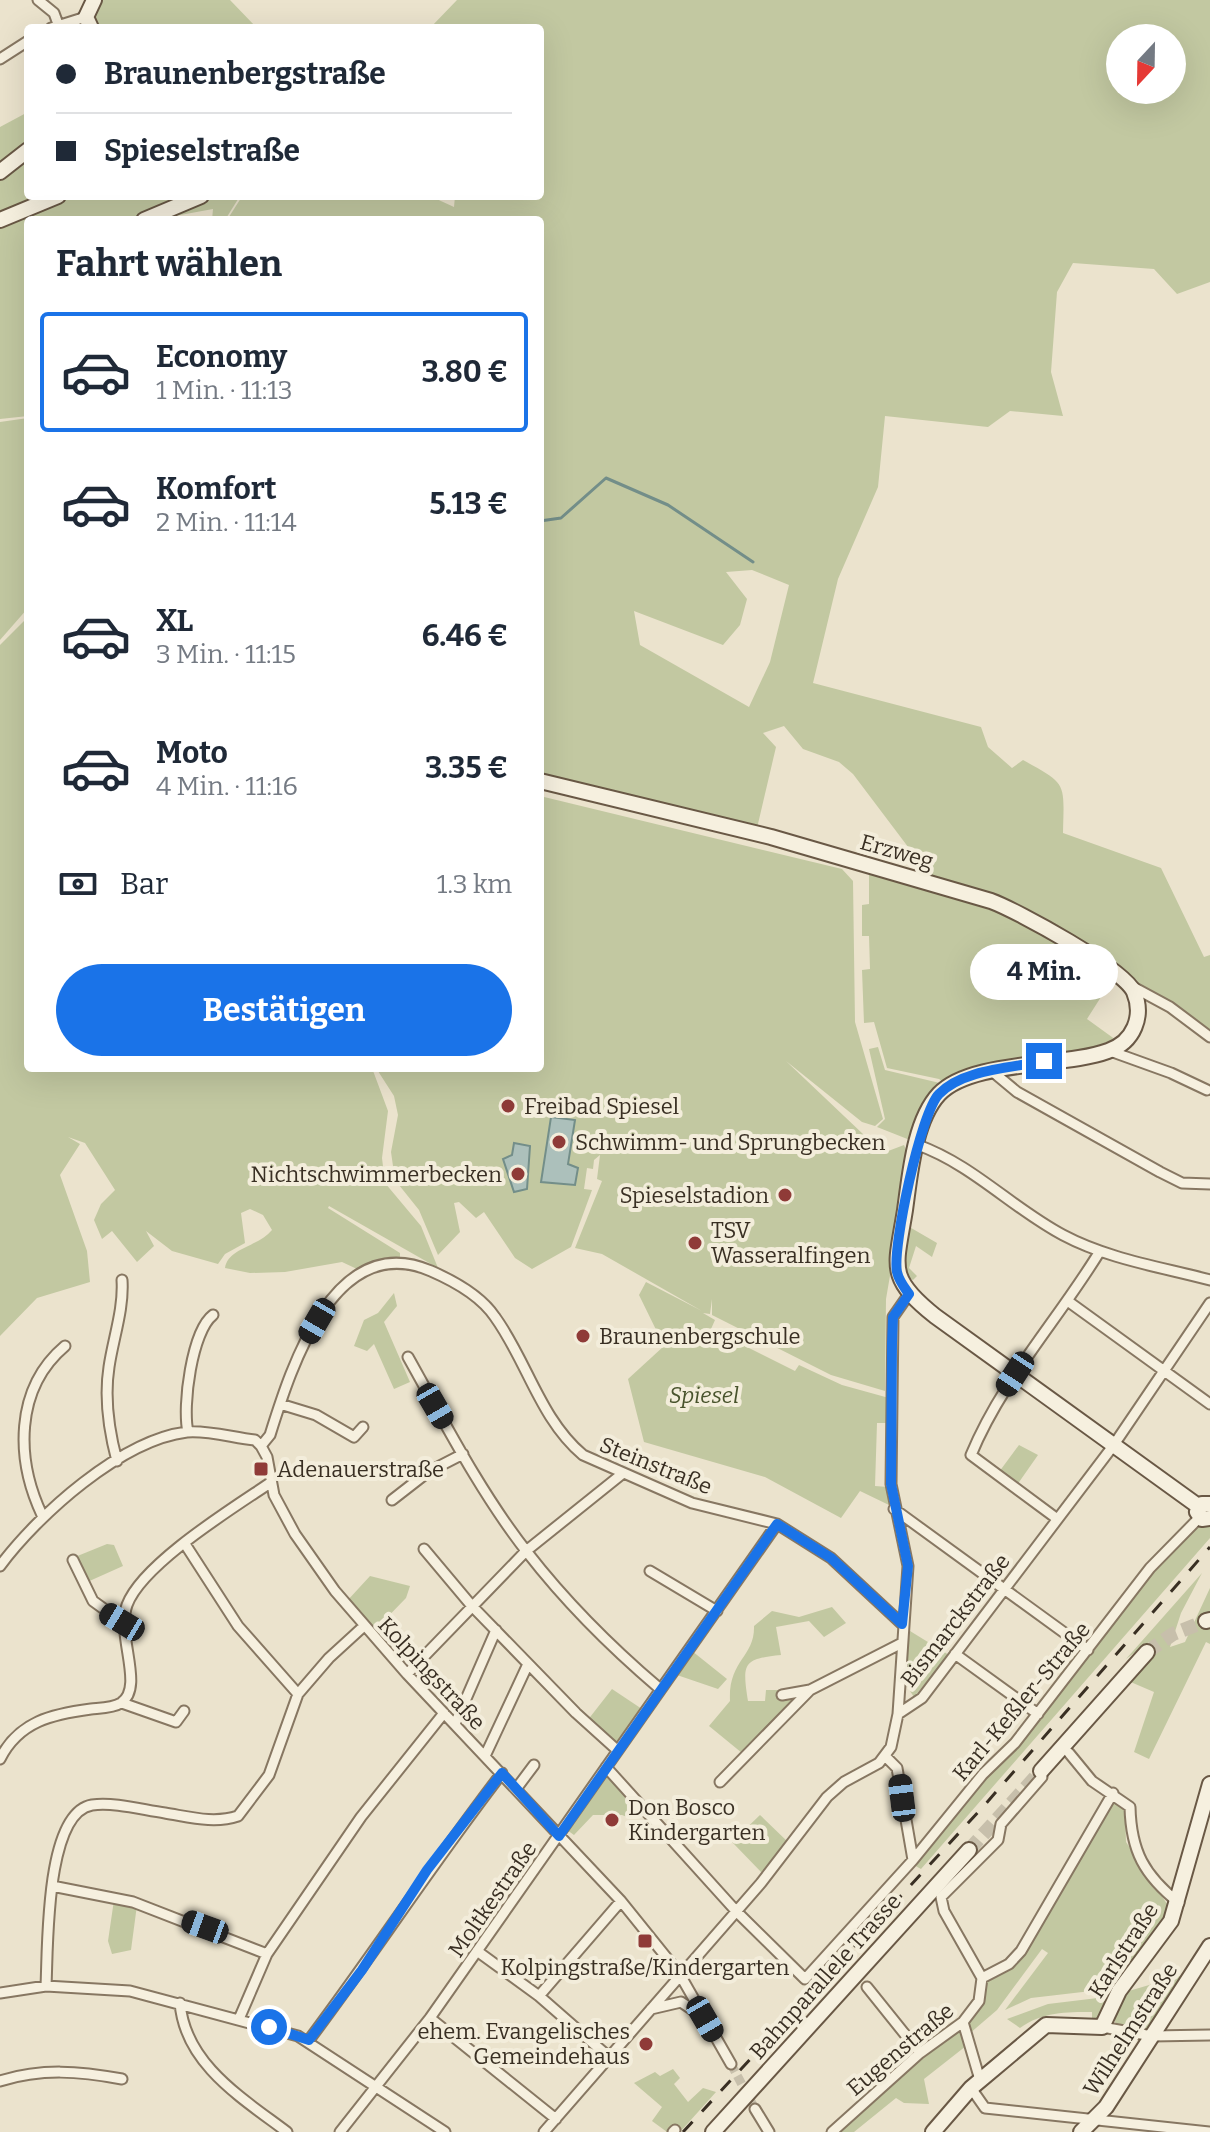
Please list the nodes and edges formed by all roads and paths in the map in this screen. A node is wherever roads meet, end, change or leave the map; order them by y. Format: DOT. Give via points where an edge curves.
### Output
graph roads {
  1 [pos="38,0"];
  2 [pos="94,0"];
  3 [pos="88,23"];
  4 [pos="54,24"];
  5 [pos="24,44"];
  6 [pos="0,59"];
  7 [pos="24,153"];
  8 [pos="0,172"];
  9 [pos="48,200"];
  10 [pos="192,200"];
  11 [pos="154,216"];
  12 [pos="0,220"];
  13 [pos="544,782"];
  14 [pos="1131,987"];
  15 [pos="1210,1037"];
  16 [pos="1110,1051"];
  17 [pos="993,1072"];
  18 [pos="1207,1090"];
  19 [pos="918,1145"];
  20 [pos="1210,1184"];
  21 [pos="1100,1251"];
  22 [pos="122,1280"];
  23 [pos="1210,1280"];
  24 [pos="914,1298"];
  25 [pos="1069,1302"];
  26 [pos="1210,1303"];
  27 [pos="213,1315"];
  28 [pos="65,1346"];
  29 [pos="408,1357"];
  30 [pos="1166,1372"];
  31 [pos="1015,1374"];
  32 [pos="280,1404"];
  33 [pos="1210,1404"];
  34 [pos="363,1427"];
  35 [pos="188,1432"];
  36 [pos="261,1446"];
  37 [pos="1113,1446"];
  38 [pos="463,1454"];
  39 [pos="117,1461"];
  40 [pos="622,1474"];
  41 [pos="270,1483"];
  42 [pos="392,1500"];
  43 [pos="894,1509"];
  44 [pos="1205,1512"];
  45 [pos="42,1515"];
  46 [pos="1056,1518"];
  47 [pos="777,1524"];
  48 [pos="185,1544"];
  49 [pos="424,1549"];
  50 [pos="526,1551"];
  51 [pos="73,1560"];
  52 [pos="0,1566"];
  53 [pos="650,1571"];
  54 [pos="1004,1588"];
  55 [pos="471,1605"];
  56 [pos="717,1611"];
  57 [pos="122,1622"];
  58 [pos="902,1624"];
  59 [pos="364,1626"];
  60 [pos="496,1630"];
  61 [pos="900,1644"];
  62 [pos="1088,1650"];
  63 [pos="1147,1652"];
  64 [pos="955,1654"];
  65 [pos="528,1664"];
  66 [pos="407,1674"];
  67 [pos="659,1688"];
  68 [pos="810,1690"];
  69 [pos="298,1694"];
  70 [pos="782,1695"];
  71 [pos="122,1703"];
  72 [pos="184,1711"];
  73 [pos="444,1713"];
  74 [pos="898,1714"];
  75 [pos="1038,1714"];
  76 [pos="455,1724"];
  77 [pos="617,1750"];
  78 [pos="1069,1753"];
  79 [pos="485,1756"];
  80 [pos="886,1757"];
  81 [pos="0,1759"];
  82 [pos="534,1765"];
  83 [pos="606,1767"];
  84 [pos="502,1773"];
  85 [pos="1042,1774"];
  86 [pos="720,1782"];
  87 [pos="1210,1784"];
  88 [pos="516,1789"];
  89 [pos="1113,1793"];
  90 [pos="559,1836"];
  91 [pos="969,1850"];
  92 [pos="913,1860"];
  93 [pos="52,1886"];
  94 [pos="621,1901"];
  95 [pos="1179,1903"];
  96 [pos="736,1911"];
  97 [pos="1210,1946"];
  98 [pos="477,1951"];
  99 [pos="267,1954"];
  100 [pos="679,1973"];
  101 [pos="982,1978"];
  102 [pos="46,1986"];
  103 [pos="867,1987"];
  104 [pos="0,1993"];
  105 [pos="539,1996"];
  106 [pos="180,2003"];
  107 [pos="650,2009"];
  108 [pos="430,2018"];
  109 [pos="239,2019"];
  110 [pos="705,2019"];
  111 [pos="963,2022"];
  112 [pos="1102,2027"];
  113 [pos="1210,2035"];
  114 [pos="1152,2036"];
  115 [pos="309,2040"];
  116 [pos="920,2053"];
  117 [pos="610,2058"];
  118 [pos="731,2064"];
  119 [pos="122,2079"];
  120 [pos="0,2081"];
  121 [pos="975,2084"];
  122 [pos="377,2088"];
  123 [pos="755,2109"];
  124 [pos="556,2119"];
  125 [pos="1095,2119"];
  126 [pos="440,2131"];
  127 [pos="287,2132"];
  128 [pos="340,2132"];
  129 [pos="544,2132"];
  130 [pos="713,2132"];
  131 [pos="769,2132"];
  132 [pos="832,2132"];
  133 [pos="933,2132"];
  134 [pos="1081,2132"];
  135 [pos="1209,2132"];
  1 -- 4 [label="street" via="54,13"];
  2 -- 3 [label="street"];
  5 -- 6 [label="street"];
  7 -- 8 [label="street"];
  9 -- 12 [label="street"];
  10 -- 11 [label="street"];
  13 -- 14 [label="street, Erzweg" via="771,837 991,901 1015,910"];
  14 -- 15 [label="street, Erzweg"];
  14 -- 16 [label="street" via="1140,1013 1133,1031"];
  16 -- 17 [label="street"];
  16 -- 18 [label="street"];
  17 -- 19 [label="street" via="964,1079 938,1095 925,1116"];
  17 -- 20 [label="street" via="1017,1092 1160,1172 1182,1183"];
  19 -- 21 [label="street" via="960,1164 1064,1236"];
  19 -- 24 [label="street" via="896,1270"];
  21 -- 23 [label="street"];
  21 -- 25 [label="street"];
  22 -- 39 [label="street" via="108,1371 108,1412"];
  24 -- 31 [label="street"];
  24 -- 43 [label="street" via="893,1317"];
  25 -- 30 [label="street"];
  25 -- 31 [label="street"];
  26 -- 30 [label="street, Bismarckstraße"];
  27 -- 35 [label="street" via="203,1322 186,1395"];
  28 -- 45 [label="street" via="40,1379 22,1432 24,1462"];
  29 -- 38 [label="street"];
  30 -- 33 [label="street"];
  30 -- 37 [label="street, Bismarckstraße"];
  31 -- 37 [label="street"];
  31 -- 46 [label="street" via="971,1455"];
  32 -- 34 [label="street" via="316,1415 354,1437"];
  32 -- 36 [label="street"];
  32 -- 40 [label="street, Steinstraße" via="317,1321 341,1289 359,1274 389,1264 410,1264 440,1275 481,1302 496,1318 570,1445"];
  35 -- 36 [label="street" via="255,1440"];
  35 -- 39 [label="street"];
  36 -- 41 [label="street, Kolpingstraße"];
  37 -- 44 [label="street"];
  37 -- 46 [label="street, Bismarckstraße"];
  38 -- 42 [label="street"];
  38 -- 50 [label="street"];
  39 -- 45 [label="street"];
  40 -- 47 [label="street, Steinstraße" via="692,1503"];
  40 -- 50 [label="street"];
  41 -- 48 [label="street"];
  41 -- 59 [label="street, Kolpingstraße" via="295,1534"];
  43 -- 54 [label="street"];
  43 -- 58 [label="street" via="908,1566"];
  44 -- 62 [label="street, Karl-Keßler-Straße" via="1150,1568"];
  45 -- 52 [label="street"];
  46 -- 54 [label="street, Bismarckstraße"];
  47 -- 56 [label="street, Moltkestraße"];
  47 -- 58 [label="street, Steinstraße" via="831,1558"];
  48 -- 57 [label="street" via="143,1580"];
  48 -- 69 [label="street" via="238,1626"];
  49 -- 55 [label="street"];
  50 -- 55 [label="street"];
  50 -- 67 [label="street"];
  51 -- 57 [label="street" via="93,1601"];
  53 -- 56 [label="street"];
  54 -- 62 [label="street"];
  54 -- 64 [label="street, Bismarckstraße"];
  55 -- 60 [label="street"];
  55 -- 66 [label="street"];
  56 -- 67 [label="street, Moltkestraße"];
  57 -- 71 [label="street" via="133,1679"];
  58 -- 61 [label="street"];
  59 -- 66 [label="street, Kolpingstraße"];
  59 -- 69 [label="street"];
  60 -- 65 [label="street"];
  60 -- 76 [label="street"];
  61 -- 68 [label="street"];
  61 -- 74 [label="street"];
  62 -- 75 [label="street, Karl-Keßler-Straße"];
  63 -- 85 [label="street"];
  64 -- 74 [label="street, Bismarckstraße" via="922,1698"];
  64 -- 75 [label="street"];
  65 -- 77 [label="street"];
  65 -- 79 [label="street"];
  66 -- 73 [label="street, Kolpingstraße"];
  67 -- 77 [label="street, Moltkestraße"];
  68 -- 70 [label="street"];
  68 -- 86 [label="street"];
  69 -- 93 [label="street" via="269,1775 238,1816 214,1821 91,1805 69,1820"];
  71 -- 72 [label="street" via="176,1722"];
  71 -- 81 [label="street" via="38,1721 12,1739"];
  73 -- 76 [label="street, Kolpingstraße"];
  73 -- 99 [label="street" via="359,1820"];
  74 -- 80 [label="street, Bismarckstraße"];
  75 -- 92 [label="street, Karl-Keßler-Straße"];
  76 -- 79 [label="street, Kolpingstraße"];
  77 -- 83 [label="street, Moltkestraße"];
  78 -- 89 [label="street" via="1092,1781"];
  79 -- 84 [label="street, Kolpingstraße"];
  80 -- 92 [label="street" via="897,1768"];
  80 -- 96 [label="street" via="836,1787"];
  82 -- 88 [label="street"];
  83 -- 90 [label="street, Moltkestraße"];
  83 -- 96 [label="street"];
  84 -- 88 [label="street, Kolpingstraße"];
  84 -- 115 [label="street"];
  85 -- 101 [label="street" via="1001,1824 998,1840 941,1897"];
  87 -- 95 [label="street, Karlstraße"];
  88 -- 90 [label="street, Kolpingstraße"];
  89 -- 95 [label="street" via="1130,1807 1135,1852"];
  89 -- 101 [label="street" via="1021,1951"];
  90 -- 94 [label="street, Kolpingstraße"];
  90 -- 98 [label="street, Moltkestraße"];
  91 -- 130 [label="street, Bahnparallele Trasse"];
  92 -- 96 [label="street, Karl-Keßler-Straße" via="805,1979"];
  93 -- 99 [label="street" via="133,1902"];
  93 -- 102 [label="street"];
  94 -- 100 [label="street, Kolpingstraße"];
  94 -- 105 [label="street"];
  95 -- 112 [label="street, Karlstraße" via="1161,1939 1119,1991"];
  96 -- 100 [label="street"];
  97 -- 114 [label="street, Wilhelmstraße"];
  98 -- 105 [label="street"];
  98 -- 108 [label="street, Moltkestraße"];
  99 -- 109 [label="street"];
  100 -- 107 [label="street"];
  100 -- 110 [label="street, Kolpingstraße"];
  101 -- 111 [label="street, Eugenstraße" via="979,2001"];
  102 -- 104 [label="street"];
  102 -- 106 [label="street" via="99,1986"];
  103 -- 116 [label="street"];
  105 -- 117 [label="street"];
  106 -- 109 [label="street"];
  106 -- 127 [label="street" via="186,2036 210,2069"];
  107 -- 110 [label="street" via="681,2002"];
  107 -- 117 [label="street"];
  108 -- 122 [label="street, Moltkestraße"];
  108 -- 124 [label="street"];
  109 -- 115 [label="street"];
  110 -- 118 [label="street, Kolpingstraße"];
  111 -- 116 [label="street, Eugenstraße"];
  111 -- 121 [label="street"];
  112 -- 114 [label="street"];
  112 -- 121 [label="street, Karlstraße" via="1046,2025"];
  113 -- 114 [label="street"];
  114 -- 125 [label="street, Wilhelmstraße"];
  115 -- 122 [label="street"];
  116 -- 132 [label="street, Eugenstraße"];
  117 -- 124 [label="street"];
  119 -- 120 [label="street" via="62,2070 30,2071"];
  121 -- 125 [label="street" via="985,2108"];
  121 -- 133 [label="street, Karlstraße"];
  122 -- 126 [label="street"];
  122 -- 128 [label="street, Moltkestraße"];
  123 -- 131 [label="street"];
  124 -- 129 [label="street"];
  125 -- 134 [label="street, Wilhelmstraße"];
  125 -- 135 [label="street"];
}
